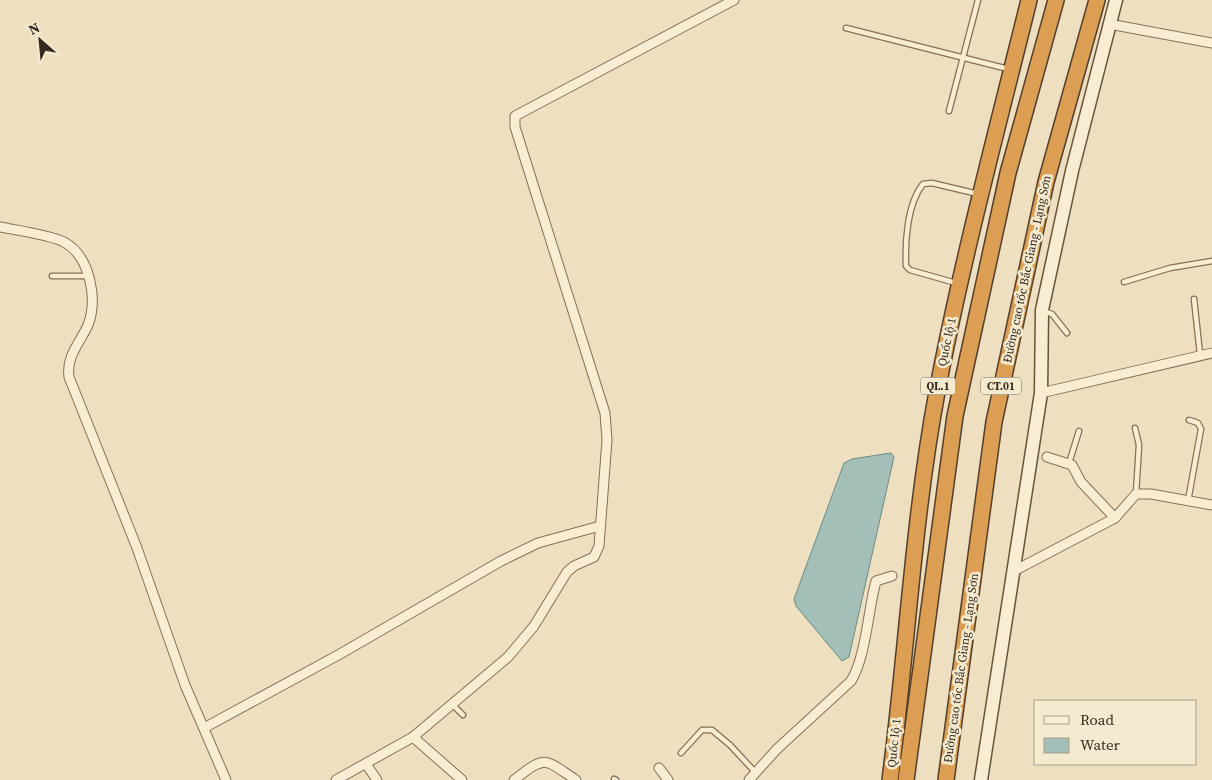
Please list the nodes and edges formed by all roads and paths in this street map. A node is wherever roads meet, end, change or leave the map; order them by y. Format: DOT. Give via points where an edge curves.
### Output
graph roads {
  1 [pos="734,0"];
  2 [pos="978,0"];
  3 [pos="1030,0"];
  4 [pos="1056,0"];
  5 [pos="1097,0"];
  6 [pos="1116,0"];
  7 [pos="1110,24"];
  8 [pos="846,28"];
  9 [pos="1212,43"];
  10 [pos="963,58"];
  11 [pos="1012,70"];
  12 [pos="949,111"];
  13 [pos="982,195"];
  14 [pos="0,227"];
  15 [pos="1212,261"];
  16 [pos="52,276"];
  17 [pos="89,276"];
  18 [pos="1124,282"];
  19 [pos="960,284"];
  20 [pos="1194,299"];
  21 [pos="1042,310"];
  22 [pos="1067,333"];
  23 [pos="1212,353"];
  24 [pos="1200,354"];
  25 [pos="1041,393"];
  26 [pos="1189,420"];
  27 [pos="1135,428"];
  28 [pos="1078,431"];
  29 [pos="1047,456"];
  30 [pos="1072,465"];
  31 [pos="1136,494"];
  32 [pos="1188,501"];
  33 [pos="1212,505"];
  34 [pos="1115,518"];
  35 [pos="600,526"];
  36 [pos="1014,571"];
  37 [pos="892,576"];
  38 [pos="452,704"];
  39 [pos="463,715"];
  40 [pos="204,728"];
  41 [pos="413,737"];
  42 [pos="681,753"];
  43 [pos="366,764"];
  44 [pos="659,768"];
  45 [pos="756,773"];
  46 [pos="226,780"];
  47 [pos="336,780"];
  48 [pos="377,780"];
  49 [pos="462,780"];
  50 [pos="514,780"];
  51 [pos="576,780"];
  52 [pos="668,780"];
  53 [pos="749,780"];
  54 [pos="890,780"];
  55 [pos="906,780"];
  56 [pos="946,780"];
  57 [pos="981,780"];
  1 -- 35 [label="street" via="554,94 514,120 604,413 607,440"];
  2 -- 10 [label="lane"];
  3 -- 11 [label="highway, Quốc lộ 1 / QL.1"];
  4 -- 55 [label="highway, CT.01" via="1008,173 955,416"];
  5 -- 56 [label="highway, Đường cao tốc Bắc Giang - Lạng Sơn / CT.01" via="1046,182 994,422"];
  6 -- 7 [label="street"];
  7 -- 9 [label="street"];
  7 -- 21 [label="street" via="1072,172"];
  8 -- 10 [label="lane"];
  10 -- 11 [label="lane"];
  10 -- 12 [label="lane"];
  11 -- 13 [label="highway, Quốc lộ 1 / QL.1"];
  13 -- 19 [label="highway, Quốc lộ 1 / QL.1"];
  13 -- 19 [label="lane" via="932,183 923,184 916,193 906,266 910,270"];
  14 -- 17 [label="street" via="65,243"];
  15 -- 18 [label="lane" via="1170,268"];
  16 -- 17 [label="lane"];
  17 -- 40 [label="street" via="92,308 88,324 70,356 67,366 69,378"];
  19 -- 54 [label="highway, Quốc lộ 1 / QL.1" via="937,394 908,611"];
  20 -- 24 [label="lane"];
  21 -- 22 [label="lane" via="1052,314"];
  21 -- 25 [label="street"];
  23 -- 24 [label="street"];
  24 -- 25 [label="street"];
  25 -- 36 [label="street"];
  26 -- 32 [label="lane" via="1198,423 1201,429"];
  27 -- 31 [label="lane" via="1139,445"];
  28 -- 30 [label="lane" via="1070,460"];
  29 -- 30 [label="street"];
  30 -- 34 [label="street" via="1081,482"];
  31 -- 32 [label="street"];
  31 -- 34 [label="street"];
  32 -- 33 [label="street"];
  34 -- 36 [label="street"];
  35 -- 38 [label="street" via="599,546 594,557 567,572 534,626 508,657"];
  35 -- 40 [label="street" via="538,543 501,561"];
  36 -- 57 [label="street"];
  37 -- 45 [label="street" via="876,581 857,671 851,680"];
  38 -- 39 [label="lane"];
  38 -- 41 [label="street"];
  40 -- 46 [label="street"];
  41 -- 43 [label="street"];
  41 -- 49 [label="street"];
  42 -- 45 [label="lane" via="702,730 712,730 730,744"];
  43 -- 47 [label="street"];
  43 -- 48 [label="street"];
  44 -- 52 [label="street"];
  45 -- 53 [label="street"];
  50 -- 51 [label="street" via="543,761"];
}
